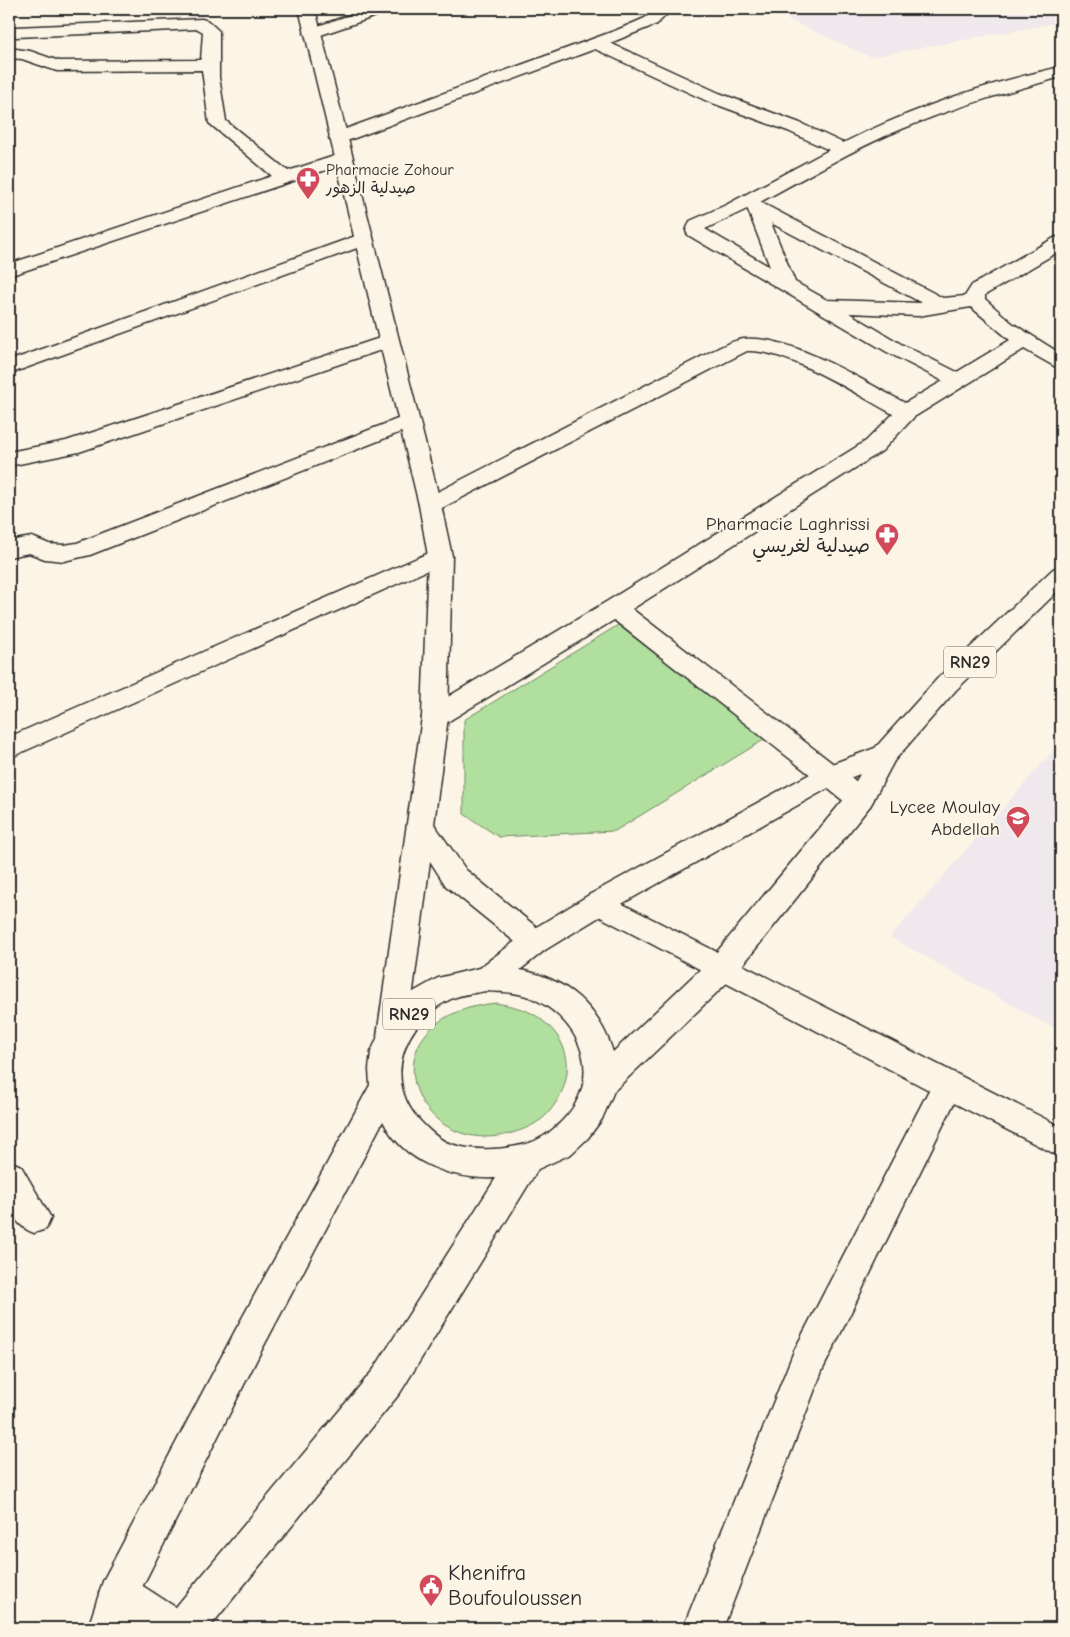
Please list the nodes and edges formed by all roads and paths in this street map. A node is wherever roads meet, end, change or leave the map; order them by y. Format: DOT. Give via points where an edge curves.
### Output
graph roads {
  1 [pos="308,9"];
  2 [pos="383,9"];
  3 [pos="664,9"];
  4 [pos="312,33"];
  5 [pos="596,43"];
  6 [pos="9,54"];
  7 [pos="211,65"];
  8 [pos="1061,72"];
  9 [pos="338,138"];
  10 [pos="842,150"];
  11 [pos="344,158"];
  12 [pos="286,178"];
  13 [pos="752,204"];
  14 [pos="364,239"];
  15 [pos="1061,242"];
  16 [pos="9,270"];
  17 [pos="786,283"];
  18 [pos="975,300"];
  19 [pos="947,305"];
  20 [pos="824,306"];
  21 [pos="389,341"];
  22 [pos="1023,342"];
  23 [pos="1061,362"];
  24 [pos="9,368"];
  25 [pos="957,380"];
  26 [pos="906,412"];
  27 [pos="408,421"];
  28 [pos="9,459"];
  29 [pos="430,505"];
  30 [pos="9,549"];
  31 [pos="440,556"];
  32 [pos="1061,574"];
  33 [pos="615,608"];
  34 [pos="435,717"];
  35 [pos="9,748"];
  36 [pos="884,755"];
  37 [pos="830,775"];
  38 [pos="860,799"];
  39 [pos="422,827"];
  40 [pos="599,904"];
  41 [pos="535,942"];
  42 [pos="722,968"];
  43 [pos="486,979"];
  44 [pos="392,1036"];
  45 [pos="948,1083"];
  46 [pos="600,1084"];
  47 [pos="385,1087"];
  48 [pos="1061,1143"];
  49 [pos="526,1160"];
  50 [pos="9,1176"];
  51 [pos="34,1218"];
  52 [pos="113,1611"];
  53 [pos="172,1628"];
  54 [pos="184,1628"];
  55 [pos="703,1628"];
  1 -- 4 [label="street"];
  2 -- 4 [label="street"];
  3 -- 5 [label="street" via="651,21"];
  4 -- 9 [label="street"];
  5 -- 9 [label="street"];
  5 -- 10 [label="street" via="713,97 794,127"];
  6 -- 7 [label="street" via="24,54 57,66"];
  6 -- 7 [label="street" via="19,24 99,27 202,24 211,31 208,40"];
  7 -- 12 [label="street" via="214,112 218,123"];
  8 -- 10 [label="street" via="932,112"];
  9 -- 11 [label="street"];
  10 -- 13 [label="street"];
  11 -- 12 [label="street"];
  11 -- 14 [label="street"];
  12 -- 16 [label="street"];
  13 -- 17 [label="street"];
  13 -- 17 [label="street" via="706,219 697,225 695,231"];
  13 -- 19 [label="street" via="932,301"];
  14 -- 21 [label="street"];
  14 -- 24 [label="street"];
  15 -- 18 [label="street" via="979,289"];
  17 -- 20 [label="street"];
  18 -- 19 [label="street"];
  18 -- 22 [label="street" via="990,317"];
  19 -- 20 [label="street" via="918,310"];
  20 -- 25 [label="street" via="894,348"];
  21 -- 27 [label="street"];
  21 -- 28 [label="street" via="71,447"];
  22 -- 23 [label="street"];
  22 -- 25 [label="street"];
  25 -- 26 [label="street"];
  26 -- 29 [label="street" via="811,362 761,344 743,345"];
  26 -- 33 [label="street" via="874,446"];
  27 -- 29 [label="street"];
  27 -- 30 [label="street" via="82,550 64,553 32,545"];
  29 -- 31 [label="street"];
  31 -- 34 [label="street"];
  31 -- 35 [label="street"];
  32 -- 36 [label="street, RN29" via="948,684"];
  33 -- 34 [label="street"];
  33 -- 37 [label="street"];
  34 -- 39 [label="street"];
  36 -- 37 [label="street, RN29"];
  36 -- 38 [label="street, RN29"];
  37 -- 38 [label="street"];
  37 -- 40 [label="street, RN29"];
  38 -- 42 [label="street, RN29"];
  39 -- 41 [label="street" via="456,878"];
  39 -- 44 [label="street"];
  40 -- 41 [label="street, RN29"];
  40 -- 42 [label="street"];
  41 -- 43 [label="street, RN29"];
  42 -- 45 [label="street"];
  42 -- 46 [label="street, RN29"];
  43 -- 44 [label="street, RN29" via="448,987 415,1007"];
  43 -- 46 [label="street, RN29" via="518,980 547,990 572,1007 590,1029 599,1055"];
  44 -- 47 [label="street, RN29" via="385,1061"];
  45 -- 48 [label="street"];
  45 -- 55 [label="street" via="808,1363"];
  46 -- 49 [label="street, RN29" via="592,1108 577,1130 554,1148"];
  47 -- 49 [label="street, RN29" via="394,1113 411,1135 434,1152 464,1162 488,1164"];
  47 -- 52 [label="street, RN29" via="247,1343"];
  49 -- 54 [label="street" via="387,1381"];
  50 -- 51 [label="street"];
  52 -- 53 [label="street"];
}
